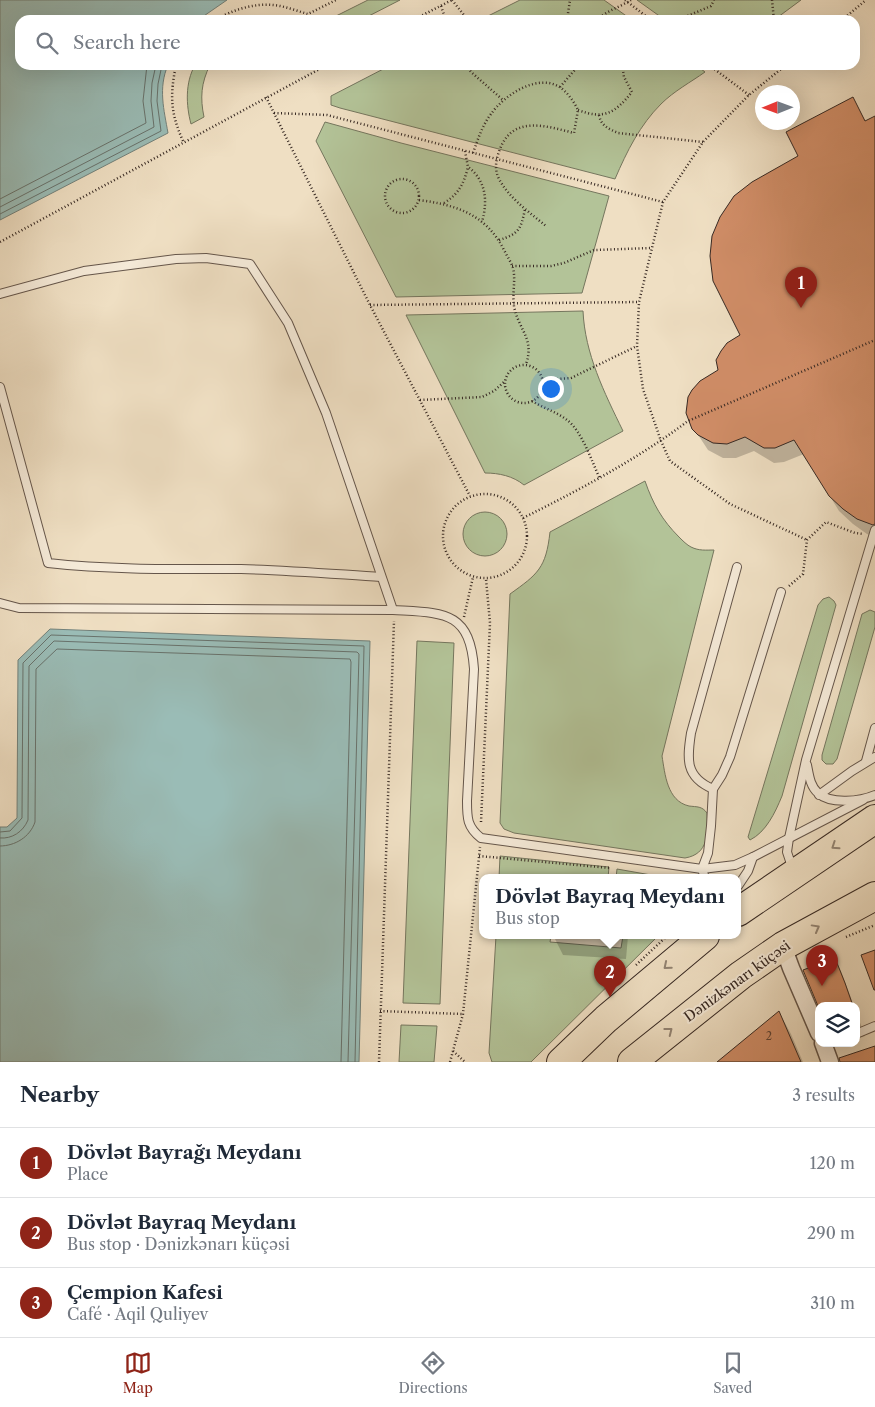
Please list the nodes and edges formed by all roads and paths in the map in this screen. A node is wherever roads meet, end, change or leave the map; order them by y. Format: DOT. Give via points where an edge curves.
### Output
graph roads {
  1 [pos="336,0"];
  2 [pos="452,0"];
  3 [pos="570,0"];
  4 [pos="714,0"];
  5 [pos="772,0"];
  6 [pos="866,0"];
  7 [pos="628,1"];
  8 [pos="441,6"];
  9 [pos="224,15"];
  10 [pos="423,15"];
  11 [pos="444,15"];
  12 [pos="464,15"];
  13 [pos="567,15"];
  14 [pos="603,15"];
  15 [pos="645,15"];
  16 [pos="690,15"];
  17 [pos="774,15"];
  18 [pos="848,15"];
  19 [pos="175,70"];
  20 [pos="317,70"];
  21 [pos="470,70"];
  22 [pos="575,70"];
  23 [pos="623,70"];
  24 [pos="716,70"];
  25 [pos="780,70"];
  26 [pos="560,87"];
  27 [pos="749,95"];
  28 [pos="266,97"];
  29 [pos="503,100"];
  30 [pos="578,110"];
  31 [pos="274,113"];
  32 [pos="599,116"];
  33 [pos="183,142"];
  34 [pos="703,142"];
  35 [pos="464,150"];
  36 [pos="473,153"];
  37 [pos="496,159"];
  38 [pos="468,167"];
  39 [pos="418,200"];
  40 [pos="663,202"];
  41 [pos="444,203"];
  42 [pos="525,209"];
  43 [pos="482,222"];
  44 [pos="546,226"];
  45 [pos="499,240"];
  46 [pos="0,242"];
  47 [pos="652,248"];
  48 [pos="512,266"];
  49 [pos="0,294"];
  50 [pos="639,302"];
  51 [pos="514,304"];
  52 [pos="370,305"];
  53 [pos="875,340"];
  54 [pos="637,346"];
  55 [pos="526,364"];
  56 [pos="543,380"];
  57 [pos="504,382"];
  58 [pos="0,387"];
  59 [pos="420,400"];
  60 [pos="532,401"];
  61 [pos="661,441"];
  62 [pos="600,479"];
  63 [pos="470,496"];
  64 [pos="524,518"];
  65 [pos="875,530"];
  66 [pos="855,533"];
  67 [pos="807,540"];
  68 [pos="737,567"];
  69 [pos="381,577"];
  70 [pos="473,577"];
  71 [pos="486,579"];
  72 [pos="781,592"];
  73 [pos="0,603"];
  74 [pos="393,610"];
  75 [pos="459,622"];
  76 [pos="875,728"];
  77 [pos="875,757"];
  78 [pos="806,760"];
  79 [pos="866,761"];
  80 [pos="713,789"];
  81 [pos="819,794"];
  82 [pos="875,796"];
  83 [pos="869,809"];
  84 [pos="480,838"];
  85 [pos="788,838"];
  86 [pos="479,856"];
  87 [pos="753,857"];
  88 [pos="611,868"];
  89 [pos="702,869"];
  90 [pos="794,873"];
  91 [pos="704,874"];
  92 [pos="741,882"];
  93 [pos="875,896"];
  94 [pos="741,910"];
  95 [pos="700,939"];
  96 [pos="783,946"];
  97 [pos="380,1012"];
  98 [pos="463,1014"];
  99 [pos="815,1021"];
  100 [pos="875,1026"];
  101 [pos="860,1032"];
  102 [pos="453,1051"];
  103 [pos="379,1062"];
  104 [pos="450,1062"];
  105 [pos="465,1062"];
  106 [pos="561,1062"];
  107 [pos="632,1062"];
  1 -- 9 [label="path" via="308,14 273,5 255,6"];
  2 -- 8 [label="path"];
  2 -- 12 [label="path"];
  3 -- 13 [label="path"];
  4 -- 16 [label="path" via="711,6"];
  5 -- 17 [label="path"];
  6 -- 18 [label="path"];
  7 -- 14 [label="path"];
  7 -- 15 [label="path"];
  8 -- 10 [label="path"];
  8 -- 11 [label="path"];
  19 -- 33 [label="path" via="171,89 173,117"];
  20 -- 28 [label="path"];
  21 -- 29 [label="path"];
  22 -- 26 [label="path"];
  23 -- 32 [label="path" via="632,92 615,109"];
  24 -- 27 [label="path"];
  25 -- 27 [label="path"];
  26 -- 29 [label="path" via="530,85"];
  26 -- 30 [label="path"];
  27 -- 34 [label="path"];
  28 -- 31 [label="path"];
  28 -- 33 [label="path"];
  29 -- 36 [label="path" via="482,127"];
  30 -- 32 [label="path"];
  30 -- 37 [label="path" via="574,133 550,127 520,127 502,142"];
  31 -- 35 [label="path" via="327,115"];
  31 -- 52 [label="path"];
  32 -- 34 [label="path" via="600,122 618,133"];
  33 -- 46 [label="path"];
  34 -- 40 [label="path"];
  35 -- 36 [label="path"];
  35 -- 38 [label="path"];
  36 -- 37 [label="path"];
  37 -- 40 [label="path"];
  37 -- 42 [label="path" via="500,180"];
  38 -- 41 [label="path" via="460,190"];
  38 -- 43 [label="path" via="482,183 485,197"];
  39 -- 39 [label="path" via="417,188 402,180 392,184 386,193 391,209 402,213 412,210"];
  39 -- 41 [label="path"];
  40 -- 47 [label="path"];
  41 -- 43 [label="path"];
  42 -- 44 [label="path"];
  42 -- 45 [label="path" via="519,231"];
  43 -- 45 [label="path"];
  45 -- 48 [label="path"];
  47 -- 48 [label="path" via="594,250 551,266"];
  47 -- 50 [label="path"];
  48 -- 51 [label="path"];
  49 -- 69 [label="lane" via="84,271 176,259 206,258 250,264 288,323 326,413"];
  50 -- 51 [label="path"];
  50 -- 54 [label="path"];
  51 -- 52 [label="path"];
  51 -- 55 [label="path" via="528,343"];
  52 -- 59 [label="path"];
  53 -- 61 [label="path" via="688,421"];
  54 -- 56 [label="path" via="571,378"];
  54 -- 61 [label="path" via="643,390"];
  55 -- 56 [label="path" via="537,370"];
  55 -- 57 [label="path" via="514,367"];
  56 -- 60 [label="path" via="542,392"];
  57 -- 59 [label="path" via="482,397"];
  57 -- 60 [label="path" via="510,398 522,403"];
  58 -- 69 [label="lane" via="48,563"];
  59 -- 63 [label="path"];
  60 -- 62 [label="path" via="567,420 574,428"];
  61 -- 62 [label="path"];
  61 -- 67 [label="path" via="670,461 730,504"];
  62 -- 64 [label="path"];
  63 -- 64 [label="path" via="488,494 507,499"];
  63 -- 70 [label="path" via="449,512 443,524 442,538 444,551 451,562 461,572"];
  64 -- 71 [label="path" via="527,530 524,553 508,571"];
  65 -- 78 [label="lane"];
  66 -- 67 [label="path" via="826,522"];
  67 -- 72 [label="path" via="803,574"];
  68 -- 80 [label="lane" via="687,756 695,776"];
  69 -- 74 [label="lane"];
  70 -- 71 [label="path"];
  70 -- 75 [label="path" via="465,617"];
  71 -- 84 [label="path" via="490,623"];
  72 -- 80 [label="lane" via="730,757"];
  73 -- 74 [label="lane" via="19,608"];
  74 -- 75 [label="lane" via="444,615"];
  74 -- 97 [label="path"];
  75 -- 84 [label="lane" via="473,651 467,817 472,831"];
  76 -- 79 [label="lane"];
  77 -- 79 [label="lane"];
  78 -- 81 [label="lane" via="812,784"];
  78 -- 85 [label="lane"];
  79 -- 81 [label="lane"];
  80 -- 89 [label="lane" via="708,853"];
  81 -- 83 [label="lane"];
  82 -- 83 [label="lane"];
  83 -- 85 [label="lane"];
  83 -- 90 [label="highway, one-way"];
  84 -- 86 [label="path"];
  84 -- 89 [label="lane"];
  85 -- 87 [label="lane"];
  85 -- 90 [label="lane" via="787,852"];
  86 -- 88 [label="path"];
  86 -- 98 [label="path"];
  87 -- 89 [label="lane" via="735,865"];
  87 -- 92 [label="lane"];
  89 -- 91 [label="lane"];
  90 -- 94 [label="highway"];
  96 -- 93 [label="highway, Dənizkənarı küçəsi, one-way"];
  95 -- 106 [label="highway, one-way"];
  96 -- 99 [label="street"];
  107 -- 96 [label="highway, Dənizkənarı küçəsi, one-way" via="726,986"];
  97 -- 98 [label="path"];
  97 -- 103 [label="path"];
  98 -- 102 [label="path"];
  100 -- 101 [label="lane"];
  102 -- 104 [label="path"];
  102 -- 105 [label="path"];
}
